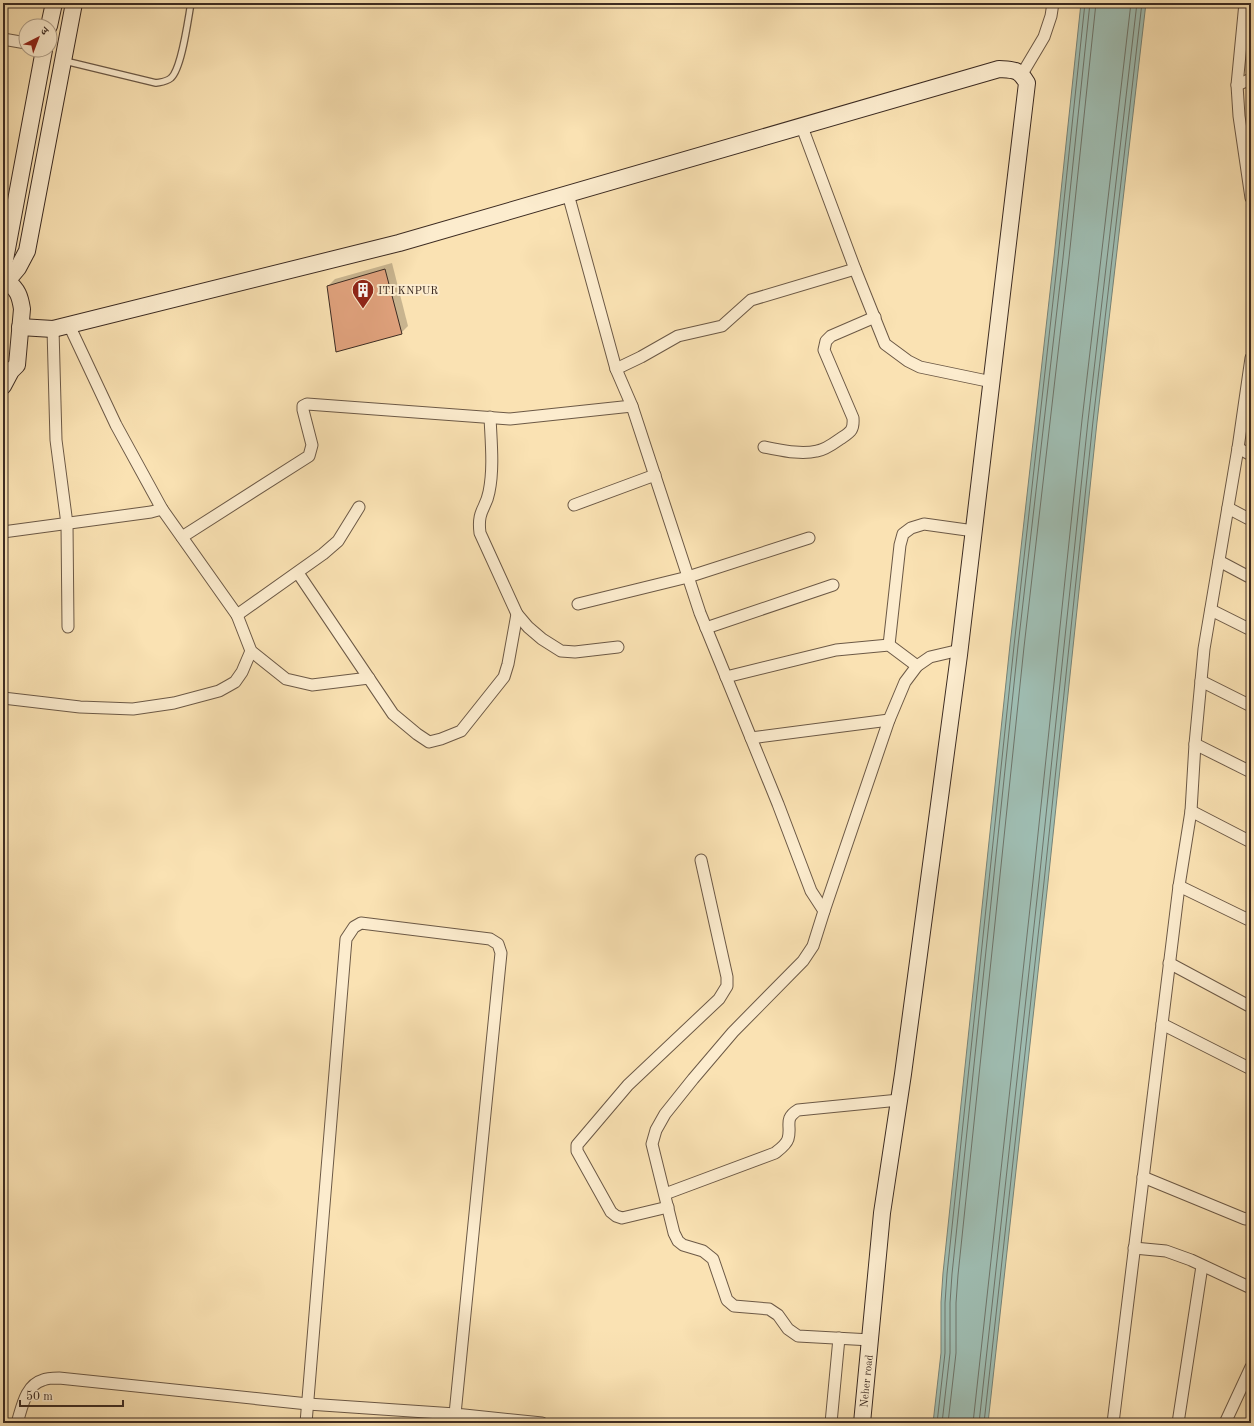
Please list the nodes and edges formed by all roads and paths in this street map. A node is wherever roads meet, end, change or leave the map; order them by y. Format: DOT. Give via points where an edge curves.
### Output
graph roads {
  1 [pos="54,3"];
  2 [pos="74,3"];
  3 [pos="191,3"];
  4 [pos="1053,3"];
  5 [pos="1245,3"];
  6 [pos="51,18"];
  7 [pos="3,38"];
  8 [pos="18,41"];
  9 [pos="43,58"];
  10 [pos="62,60"];
  11 [pos="1022,74"];
  12 [pos="1251,78"];
  13 [pos="1237,84"];
  14 [pos="802,127"];
  15 [pos="568,194"];
  16 [pos="1251,198"];
  17 [pos="855,269"];
  18 [pos="5,282"];
  19 [pos="875,318"];
  20 [pos="68,325"];
  21 [pos="20,328"];
  22 [pos="52,329"];
  23 [pos="1251,363"];
  24 [pos="616,369"];
  25 [pos="7,373"];
  26 [pos="992,382"];
  27 [pos="3,386"];
  28 [pos="632,406"];
  29 [pos="490,417"];
  30 [pos="764,447"];
  31 [pos="1238,448"];
  32 [pos="1251,455"];
  33 [pos="655,475"];
  34 [pos="574,505"];
  35 [pos="359,507"];
  36 [pos="1228,508"];
  37 [pos="162,509"];
  38 [pos="1251,520"];
  39 [pos="67,524"];
  40 [pos="974,531"];
  41 [pos="3,532"];
  42 [pos="182,537"];
  43 [pos="809,538"];
  44 [pos="1219,561"];
  45 [pos="298,573"];
  46 [pos="688,577"];
  47 [pos="1251,578"];
  48 [pos="833,585"];
  49 [pos="578,604"];
  50 [pos="1211,610"];
  51 [pos="517,614"];
  52 [pos="237,615"];
  53 [pos="68,628"];
  54 [pos="706,628"];
  55 [pos="1251,630"];
  56 [pos="890,645"];
  57 [pos="618,647"];
  58 [pos="960,650"];
  59 [pos="251,651"];
  60 [pos="917,666"];
  61 [pos="726,677"];
  62 [pos="369,678"];
  63 [pos="1201,681"];
  64 [pos="3,698"];
  65 [pos="1251,706"];
  66 [pos="890,720"];
  67 [pos="751,738"];
  68 [pos="1195,744"];
  69 [pos="1251,772"];
  70 [pos="1191,812"];
  71 [pos="1251,842"];
  72 [pos="701,860"];
  73 [pos="1179,886"];
  74 [pos="824,911"];
  75 [pos="1251,921"];
  76 [pos="1169,963"];
  77 [pos="1251,1007"];
  78 [pos="1162,1024"];
  79 [pos="1251,1069"];
  80 [pos="899,1100"];
  81 [pos="1143,1177"];
  82 [pos="665,1194"];
  83 [pos="668,1207"];
  84 [pos="1251,1218"];
  85 [pos="1134,1248"];
  86 [pos="1202,1266"];
  87 [pos="1251,1288"];
  88 [pos="839,1338"];
  89 [pos="870,1340"];
  90 [pos="1251,1367"];
  91 [pos="308,1404"];
  92 [pos="454,1419"];
  93 [pos="17,1423"];
  94 [pos="306,1423"];
  95 [pos="542,1423"];
  96 [pos="831,1423"];
  97 [pos="862,1423"];
  98 [pos="1113,1423"];
  99 [pos="1178,1423"];
  100 [pos="1225,1423"];
  1 -- 6 [label="street"];
  2 -- 10 [label="street"];
  3 -- 10 [label="lane" via="178,67 166,81 156,83"];
  4 -- 11 [label="street" via="1044,37"];
  5 -- 13 [label="street"];
  7 -- 8 [label="street"];
  9 -- 18 [label="street" via="4,265"];
  10 -- 18 [label="street" via="27,251 18,268"];
  11 -- 14 [label="street" via="1014,70 1000,69"];
  11 -- 26 [label="street, Neher road" via="1027,83"];
  12 -- 13 [label="street"];
  13 -- 16 [label="street" via="1238,116"];
  14 -- 15 [label="street"];
  14 -- 17 [label="street"];
  15 -- 20 [label="street" via="399,243"];
  15 -- 24 [label="street"];
  17 -- 19 [label="street"];
  17 -- 24 [label="street" via="751,300 722,326 678,336"];
  18 -- 21 [label="street" via="16,289 21,302"];
  19 -- 26 [label="street" via="885,344 908,361 920,367"];
  19 -- 30 [label="street" via="830,336 824,350 853,418 854,426 851,432 818,451 801,452"];
  20 -- 22 [label="street"];
  20 -- 37 [label="street" via="116,425"];
  21 -- 22 [label="street"];
  21 -- 25 [label="street" via="17,365"];
  22 -- 39 [label="street" via="56,440"];
  23 -- 31 [label="street"];
  24 -- 28 [label="street"];
  25 -- 27 [label="street"];
  26 -- 40 [label="street, Neher road"];
  28 -- 29 [label="street" via="510,419"];
  28 -- 33 [label="street"];
  29 -- 42 [label="street" via="307,404 303,406 303,410 312,445 309,456"];
  29 -- 51 [label="street" via="489,493 478,522 480,533"];
  31 -- 32 [label="street"];
  31 -- 36 [label="street"];
  33 -- 34 [label="street"];
  33 -- 46 [label="street"];
  35 -- 45 [label="street" via="338,541"];
  36 -- 38 [label="street"];
  36 -- 44 [label="street"];
  37 -- 39 [label="street"];
  37 -- 42 [label="street"];
  39 -- 41 [label="street"];
  39 -- 53 [label="street"];
  40 -- 56 [label="street" via="924,524 903,534"];
  40 -- 58 [label="street, Neher road"];
  42 -- 52 [label="street"];
  43 -- 46 [label="street"];
  44 -- 47 [label="street"];
  44 -- 50 [label="street"];
  45 -- 52 [label="street"];
  45 -- 62 [label="street"];
  46 -- 49 [label="street"];
  46 -- 54 [label="street"];
  48 -- 54 [label="street"];
  50 -- 55 [label="street"];
  50 -- 63 [label="street"];
  51 -- 57 [label="street" via="542,639 561,651"];
  51 -- 62 [label="street" via="504,677 461,731 429,742 393,714"];
  52 -- 59 [label="street"];
  54 -- 61 [label="street"];
  56 -- 60 [label="street"];
  56 -- 61 [label="street" via="836,650"];
  58 -- 60 [label="street" via="930,657"];
  58 -- 80 [label="street, Neher road"];
  59 -- 62 [label="street" via="286,679 312,685"];
  59 -- 64 [label="street" via="235,682 219,691 174,703 133,709"];
  60 -- 66 [label="street" via="906,682"];
  61 -- 67 [label="street"];
  63 -- 65 [label="street"];
  63 -- 68 [label="street"];
  66 -- 67 [label="street"];
  66 -- 74 [label="street"];
  67 -- 74 [label="street" via="810,891"];
  68 -- 69 [label="street"];
  68 -- 70 [label="street"];
  70 -- 71 [label="street"];
  70 -- 73 [label="street"];
  72 -- 83 [label="street" via="727,986 719,999 628,1085 577,1145 577,1151 611,1212 616,1216 622,1218"];
  73 -- 75 [label="street"];
  73 -- 76 [label="street"];
  74 -- 82 [label="street" via="813,946 803,961 733,1032 665,1114 656,1130 652,1144"];
  76 -- 77 [label="street"];
  76 -- 78 [label="street"];
  78 -- 79 [label="street"];
  78 -- 81 [label="street"];
  80 -- 82 [label="street" via="798,1110 789,1118 788,1138 775,1153"];
  80 -- 89 [label="street, Neher road" via="882,1213"];
  81 -- 84 [label="street" via="1245,1219"];
  81 -- 85 [label="street"];
  82 -- 83 [label="street"];
  83 -- 88 [label="street" via="678,1241 703,1251 713,1259 726,1300 734,1306 769,1309 798,1336"];
  85 -- 86 [label="street" via="1166,1251"];
  85 -- 98 [label="street"];
  86 -- 87 [label="street"];
  86 -- 99 [label="street"];
  88 -- 89 [label="street"];
  88 -- 96 [label="street"];
  89 -- 97 [label="street, Neher road"];
  90 -- 100 [label="street"];
  91 -- 92 [label="street"];
  91 -- 92 [label="street" via="346,939 354,927 361,923 490,939 498,944 500,953"];
  91 -- 93 [label="street" via="59,1378 42,1380 33,1386 25,1397"];
  91 -- 94 [label="street"];
  92 -- 95 [label="street"];
}
